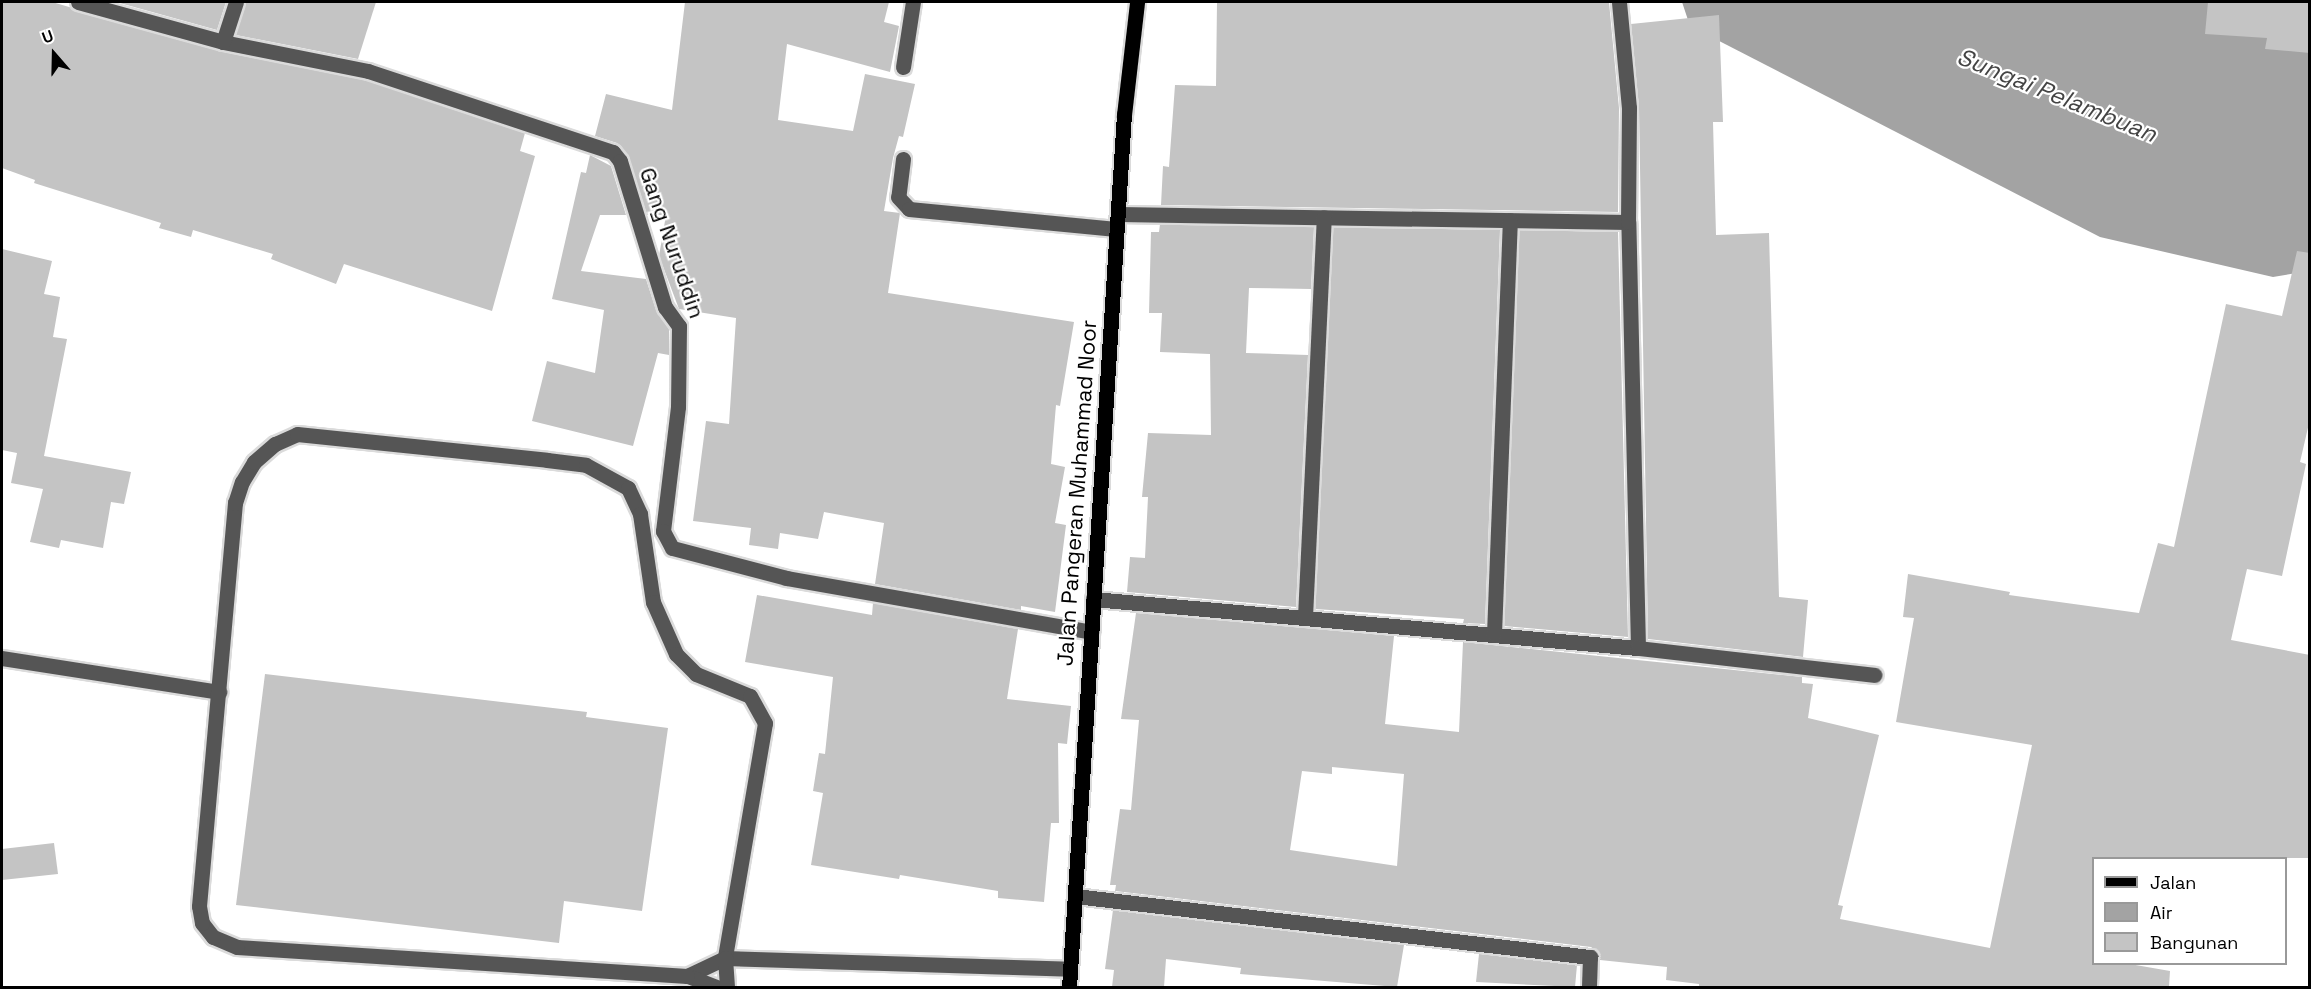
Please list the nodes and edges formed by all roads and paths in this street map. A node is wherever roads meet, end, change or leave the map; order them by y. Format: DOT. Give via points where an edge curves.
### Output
graph roads {
  1 [pos="78,2"];
  2 [pos="236,2"];
  3 [pos="913,2"];
  4 [pos="1137,2"];
  5 [pos="1619,2"];
  6 [pos="223,42"];
  7 [pos="903,67"];
  8 [pos="903,159"];
  9 [pos="1118,214"];
  10 [pos="1324,217"];
  11 [pos="1510,220"];
  12 [pos="1628,222"];
  13 [pos="1116,229"];
  14 [pos="1093,599"];
  15 [pos="1305,617"];
  16 [pos="1091,632"];
  17 [pos="1494,634"];
  18 [pos="1638,648"];
  19 [pos="2,658"];
  20 [pos="1874,675"];
  21 [pos="219,693"];
  22 [pos="1075,896"];
  23 [pos="725,958"];
  24 [pos="1070,969"];
  25 [pos="687,976"];
  26 [pos="719,987"];
  27 [pos="727,987"];
  28 [pos="1070,987"];
  29 [pos="1589,987"];
  1 -- 6 [label="street, Gang Nuruddin"];
  2 -- 6 [label="street"];
  3 -- 7 [label="street"];
  4 -- 9 [label="main road, Jalan Pangeran Muhammad Noor"];
  5 -- 12 [label="street" via="1629,108"];
  6 -- 16 [label="street, Gang Nuruddin" via="368,71 613,152 620,161 665,307 680,326 678,407 663,531 672,548 786,578"];
  8 -- 13 [label="street" via="898,197 909,209"];
  9 -- 10 [label="street"];
  9 -- 13 [label="main road, Jalan Pangeran Muhammad Noor"];
  10 -- 11 [label="street"];
  10 -- 15 [label="street"];
  11 -- 12 [label="street"];
  11 -- 17 [label="street"];
  12 -- 18 [label="street"];
  13 -- 14 [label="main road, Jalan Pangeran Muhammad Noor"];
  14 -- 15 [label="street"];
  14 -- 16 [label="main road, Jalan Pangeran Muhammad Noor"];
  15 -- 17 [label="street"];
  16 -- 22 [label="main road, Jalan Pangeran Muhammad Noor"];
  17 -- 18 [label="street"];
  18 -- 20 [label="street"];
  19 -- 21 [label="street"];
  21 -- 23 [label="street" via="236,503 254,462 275,444 297,434 557,461 586,465 609,476 628,488 640,514 654,602 676,654 696,674 750,696 765,723"];
  21 -- 25 [label="street" via="199,906 202,924 213,937 237,947"];
  22 -- 24 [label="main road, Jalan Pangeran Muhammad Noor"];
  22 -- 29 [label="street" via="1590,957"];
  23 -- 24 [label="street"];
  23 -- 25 [label="street"];
  23 -- 27 [label="street"];
  24 -- 28 [label="main road, Jalan Pangeran Muhammad Noor"];
  25 -- 26 [label="street"];
}
